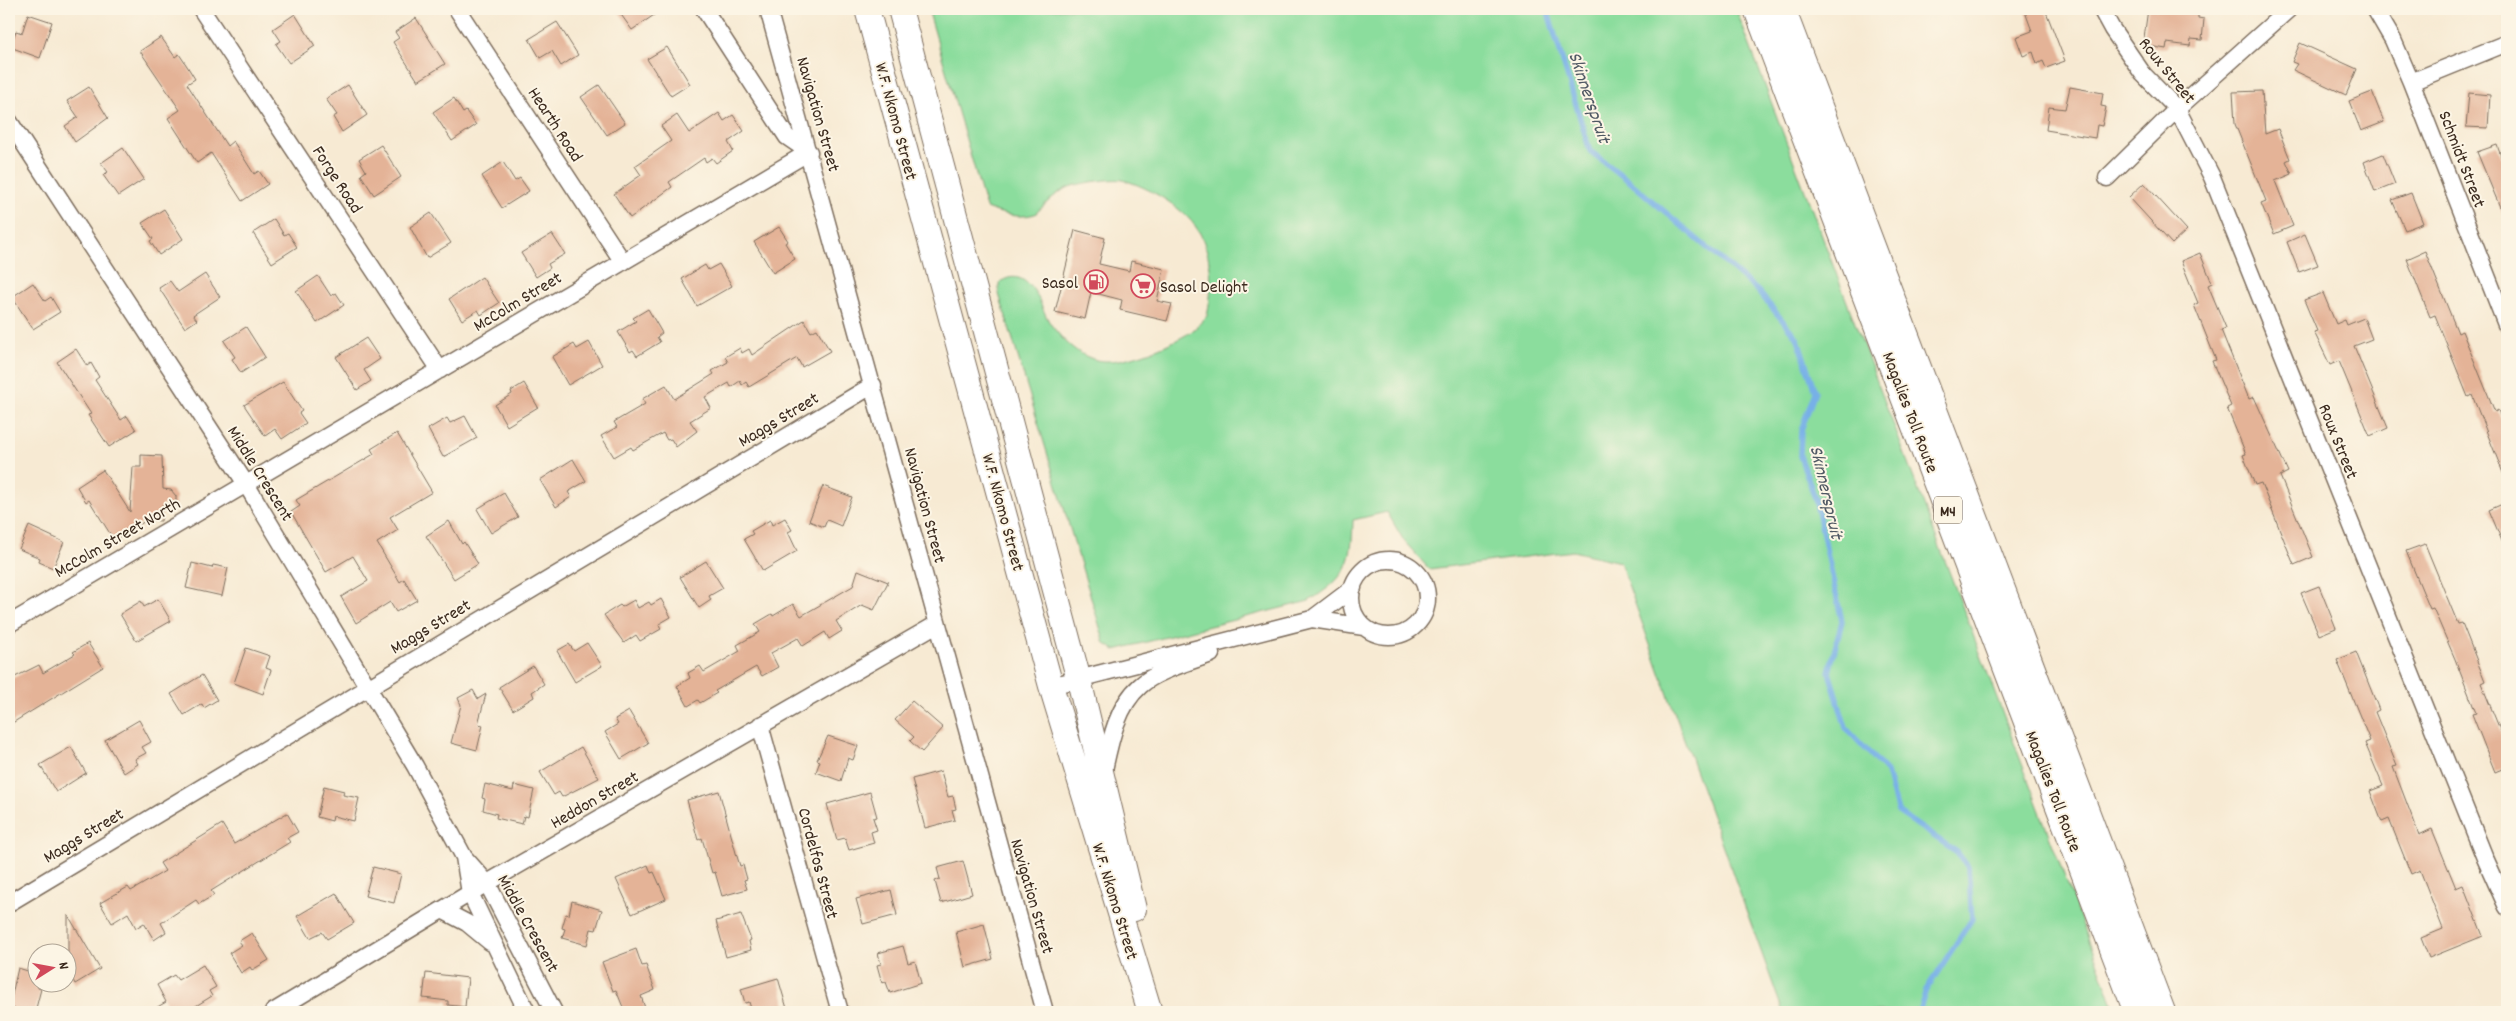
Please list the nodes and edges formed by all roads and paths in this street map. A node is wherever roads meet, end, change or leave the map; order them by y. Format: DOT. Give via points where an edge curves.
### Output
graph roads {
  1 [pos="201,9"];
  2 [pos="456,9"];
  3 [pos="704,9"];
  4 [pos="768,9"];
  5 [pos="866,9"];
  6 [pos="900,9"];
  7 [pos="1758,9"];
  8 [pos="1781,9"];
  9 [pos="2101,9"];
  10 [pos="2289,9"];
  11 [pos="2375,9"];
  12 [pos="2507,43"];
  13 [pos="2411,82"];
  14 [pos="2177,109"];
  15 [pos="9,121"];
  16 [pos="809,152"];
  17 [pos="2107,178"];
  18 [pos="623,262"];
  19 [pos="2507,327"];
  20 [pos="440,370"];
  21 [pos="873,386"];
  22 [pos="246,484"];
  23 [pos="1353,588"];
  24 [pos="11,617"];
  25 [pos="1312,619"];
  26 [pos="937,624"];
  27 [pos="1364,627"];
  28 [pos="1275,628"];
  29 [pos="1080,680"];
  30 [pos="367,686"];
  31 [pos="1051,686"];
  32 [pos="760,725"];
  33 [pos="1102,775"];
  34 [pos="464,857"];
  35 [pos="487,883"];
  36 [pos="470,893"];
  37 [pos="9,903"];
  38 [pos="2507,907"];
  39 [pos="442,910"];
  40 [pos="493,945"];
  41 [pos="272,1012"];
  42 [pos="527,1012"];
  43 [pos="554,1012"];
  44 [pos="840,1012"];
  45 [pos="1045,1012"];
  46 [pos="1150,1012"];
  47 [pos="1159,1012"];
  48 [pos="2138,1012"];
  49 [pos="2161,1012"];
  1 -- 20 [label="street, Forge Road"];
  2 -- 18 [label="street, Hearth Road"];
  3 -- 16 [label="street" via="787,137"];
  4 -- 16 [label="street, Navigation Street"];
  5 -- 31 [label="main road, W.F. Nkomo Street"];
  6 -- 29 [label="main road, W.F. Nkomo Street"];
  7 -- 48 [label="highway, Magalies Toll Route / M4"];
  8 -- 49 [label="highway, Magalies Toll Route / M4"];
  9 -- 14 [label="street, Roux Street" via="2143,74"];
  10 -- 14 [label="street"];
  11 -- 13 [label="street, Schmidt Street"];
  12 -- 13 [label="street"];
  13 -- 19 [label="street, Schmidt Street"];
  14 -- 17 [label="street"];
  14 -- 38 [label="street, Roux Street" via="2226,210 2484,858"];
  15 -- 22 [label="street, Middle Crescent"];
  16 -- 18 [label="street, McColm Street"];
  16 -- 21 [label="street, Navigation Street"];
  18 -- 20 [label="street, McColm Street"];
  20 -- 22 [label="street, McColm Street"];
  21 -- 26 [label="street, Navigation Street"];
  21 -- 30 [label="street, Maggs Street"];
  22 -- 24 [label="street, McColm Street North"];
  22 -- 30 [label="street, Middle Crescent"];
  23 -- 25 [label="street"];
  23 -- 27 [label="street" via="1352,607"];
  23 -- 27 [label="street" via="1363,570 1386,560 1400,561 1412,567 1426,589 1424,612 1409,631 1387,636"];
  25 -- 27 [label="street"];
  25 -- 28 [label="street"];
  26 -- 32 [label="street, Heddon Street"];
  26 -- 45 [label="street, Navigation Street"];
  28 -- 29 [label="street"];
  28 -- 33 [label="street" via="1156,676 1140,686 1114,728"];
  29 -- 31 [label="street"];
  29 -- 33 [label="main road, W.F. Nkomo Street"];
  30 -- 34 [label="street, Middle Crescent"];
  30 -- 37 [label="street, Maggs Street"];
  31 -- 46 [label="main road, W.F. Nkomo Street"];
  32 -- 35 [label="street, Heddon Street"];
  32 -- 44 [label="street, Cordelfos Street"];
  33 -- 47 [label="main road, W.F. Nkomo Street"];
  34 -- 35 [label="street, Middle Crescent"];
  34 -- 36 [label="street, Middle Crescent"];
  35 -- 36 [label="street, Heddon Street"];
  35 -- 43 [label="street, Middle Crescent"];
  36 -- 39 [label="street, Heddon Street"];
  36 -- 40 [label="street, Middle Crescent"];
  39 -- 40 [label="street" via="467,923"];
  39 -- 41 [label="street, Heddon Street"];
  40 -- 42 [label="street, Middle Crescent"];
}
